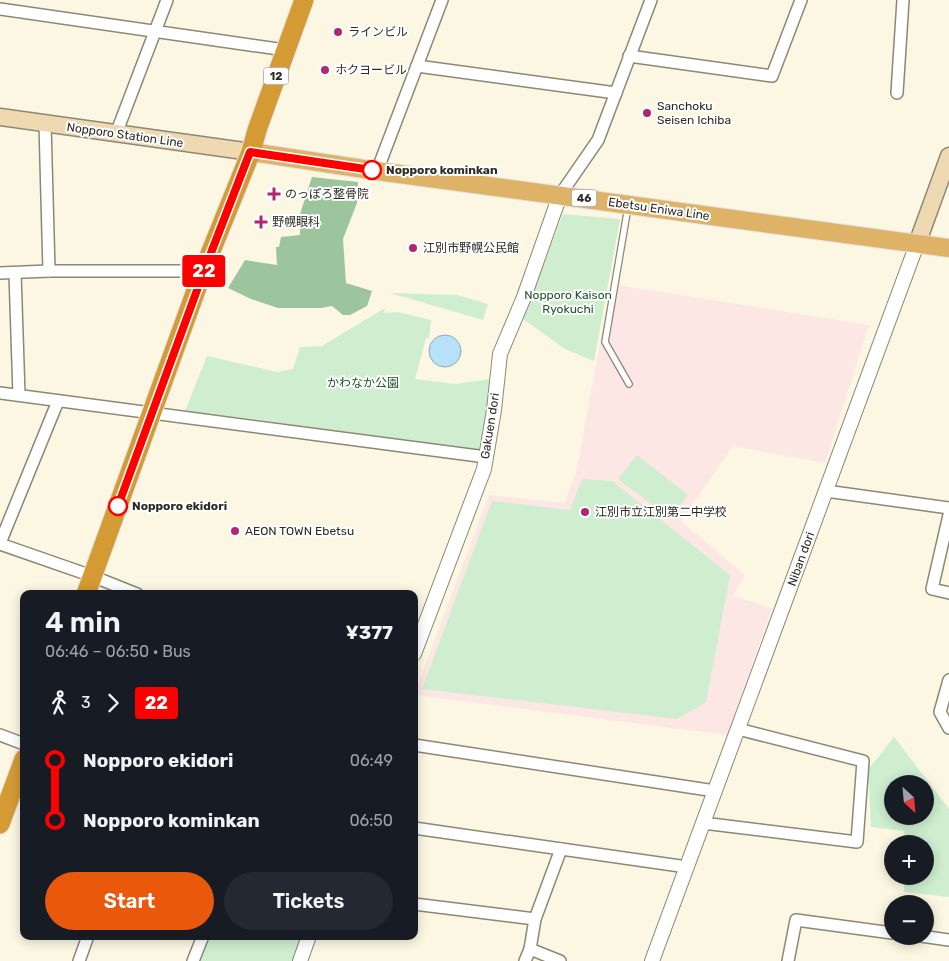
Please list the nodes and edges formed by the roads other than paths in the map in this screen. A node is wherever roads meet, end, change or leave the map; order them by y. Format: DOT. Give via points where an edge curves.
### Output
graph roads {
  1 [pos="167,0"];
  2 [pos="304,0"];
  3 [pos="442,0"];
  4 [pos="651,0"];
  5 [pos="801,0"];
  6 [pos="903,0"];
  7 [pos="0,9"];
  8 [pos="155,31"];
  9 [pos="285,50"];
  10 [pos="629,56"];
  11 [pos="417,66"];
  12 [pos="616,92"];
  13 [pos="897,93"];
  14 [pos="0,117"];
  15 [pos="45,124"];
  16 [pos="116,134"];
  17 [pos="250,152"];
  18 [pos="949,156"];
  19 [pos="377,171"];
  20 [pos="560,195"];
  21 [pos="629,204"];
  22 [pos="917,244"];
  23 [pos="949,248"];
  24 [pos="49,271"];
  25 [pos="204,271"];
  26 [pos="0,273"];
  27 [pos="15,273"];
  28 [pos="629,384"];
  29 [pos="0,393"];
  30 [pos="19,395"];
  31 [pos="58,401"];
  32 [pos="151,414"];
  33 [pos="486,457"];
  34 [pos="826,490"];
  35 [pos="949,508"];
  36 [pos="949,515"];
  37 [pos="0,543"];
  38 [pos="89,585"];
  39 [pos="116,590"];
  40 [pos="949,593"];
  41 [pos="418,643"];
  42 [pos="949,680"];
  43 [pos="949,728"];
  44 [pos="738,729"];
  45 [pos="0,735"];
  46 [pos="20,742"];
  47 [pos="418,747"];
  48 [pos="20,773"];
  49 [pos="715,791"];
  50 [pos="703,823"];
  51 [pos="0,824"];
  52 [pos="418,829"];
  53 [pos="561,849"];
  54 [pos="687,867"];
  55 [pos="418,905"];
  56 [pos="535,920"];
  57 [pos="884,932"];
  58 [pos="934,938"];
  59 [pos="86,940"];
  60 [pos="201,940"];
  61 [pos="308,940"];
  62 [pos="949,940"];
  63 [pos="530,949"];
  64 [pos="78,961"];
  65 [pos="193,961"];
  66 [pos="300,961"];
  67 [pos="525,961"];
  68 [pos="560,961"];
  69 [pos="652,961"];
  70 [pos="788,961"];
  1 -- 8 [label="street"];
  2 -- 9 [label="highway, 12"];
  3 -- 11 [label="street"];
  4 -- 10 [label="street"];
  5 -- 10 [label="street" via="772,76"];
  6 -- 13 [label="street"];
  7 -- 8 [label="street"];
  8 -- 9 [label="street"];
  8 -- 16 [label="street"];
  9 -- 17 [label="highway, 12"];
  10 -- 12 [label="street"];
  11 -- 12 [label="street"];
  11 -- 19 [label="street"];
  12 -- 20 [label="street" via="598,140"];
  14 -- 15 [label="main road, Nopporo Station Line"];
  15 -- 16 [label="main road, Nopporo Station Line"];
  15 -- 24 [label="street"];
  16 -- 17 [label="main road, Nopporo Station Line"];
  17 -- 19 [label="main road, Ebetsu Eniwa Line / 46"];
  17 -- 25 [label="highway, 12"];
  18 -- 22 [label="main road, Niban dori"];
  19 -- 20 [label="main road, Ebetsu Eniwa Line / 46"];
  20 -- 21 [label="main road, Ebetsu Eniwa Line / 46"];
  20 -- 33 [label="street, Gakuen dori" via="500,354"];
  21 -- 22 [label="main road, Ebetsu Eniwa Line / 46"];
  21 -- 28 [label="lane" via="605,342"];
  22 -- 23 [label="main road, Ebetsu Eniwa Line / 46"];
  22 -- 34 [label="street, Niban dori"];
  24 -- 25 [label="street"];
  24 -- 27 [label="street"];
  25 -- 32 [label="highway, 12"];
  26 -- 27 [label="street"];
  27 -- 30 [label="street"];
  29 -- 30 [label="street"];
  30 -- 31 [label="street"];
  31 -- 32 [label="street"];
  31 -- 37 [label="street"];
  32 -- 33 [label="street"];
  32 -- 38 [label="highway, 12"];
  33 -- 41 [label="street, Gakuen dori"];
  34 -- 35 [label="street"];
  34 -- 44 [label="street, Niban dori"];
  36 -- 40 [label="street" via="932,590"];
  37 -- 38 [label="street"];
  38 -- 39 [label="street"];
  42 -- 43 [label="street" via="940,712"];
  44 -- 49 [label="street, Niban dori"];
  44 -- 50 [label="street" via="863,761 857,842"];
  45 -- 46 [label="street"];
  47 -- 49 [label="street"];
  48 -- 51 [label="highway"];
  49 -- 50 [label="street, Niban dori"];
  50 -- 54 [label="street, Niban dori"];
  52 -- 53 [label="street"];
  53 -- 54 [label="street"];
  53 -- 56 [label="street"];
  54 -- 69 [label="street, Niban dori"];
  55 -- 56 [label="street"];
  56 -- 63 [label="street"];
  57 -- 70 [label="street" via="796,920"];
  58 -- 62 [label="street"];
  59 -- 64 [label="street"];
  60 -- 65 [label="street"];
  61 -- 66 [label="street"];
  63 -- 67 [label="street"];
  63 -- 68 [label="street"];
}
